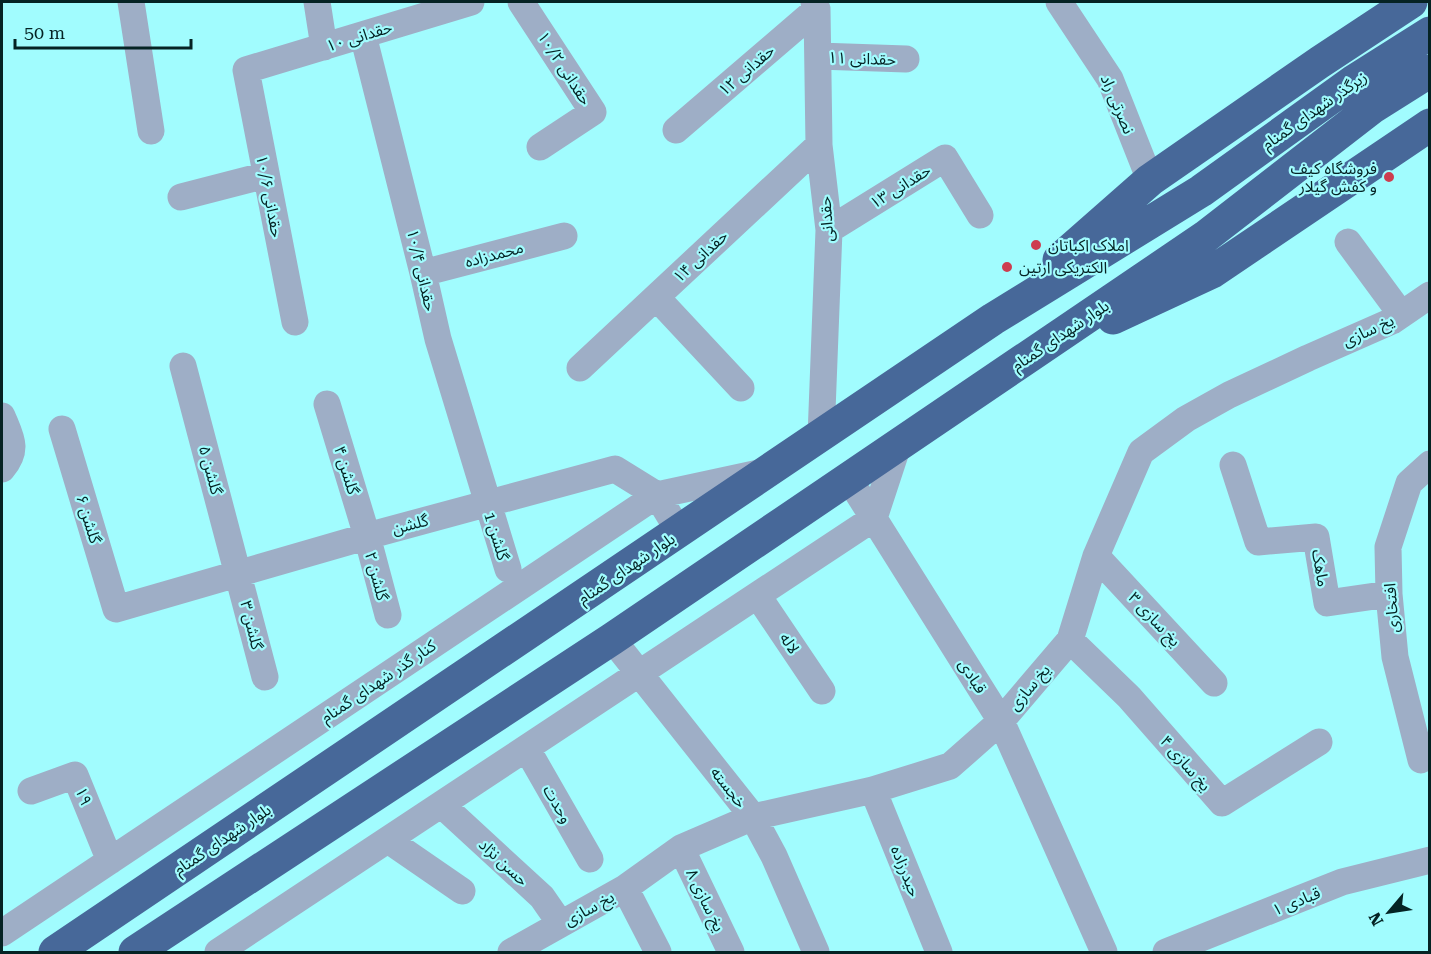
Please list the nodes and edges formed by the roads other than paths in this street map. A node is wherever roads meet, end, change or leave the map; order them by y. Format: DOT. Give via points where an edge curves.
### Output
graph roads {
  1 [pos="131,2"];
  2 [pos="317,2"];
  3 [pos="471,2"];
  4 [pos="521,2"];
  5 [pos="1059,2"];
  6 [pos="1411,2"];
  7 [pos="816,5"];
  8 [pos="412,10"];
  9 [pos="1430,33"];
  10 [pos="363,35"];
  11 [pos="324,47"];
  12 [pos="818,56"];
  13 [pos="906,59"];
  14 [pos="246,70"];
  15 [pos="1430,72"];
  16 [pos="1430,126"];
  17 [pos="676,130"];
  18 [pos="151,131"];
  19 [pos="819,144"];
  20 [pos="540,147"];
  21 [pos="266,175"];
  22 [pos="1150,180"];
  23 [pos="1201,191"];
  24 [pos="181,197"];
  25 [pos="980,215"];
  26 [pos="829,230"];
  27 [pos="564,236"];
  28 [pos="1205,237"];
  29 [pos="1348,242"];
  30 [pos="423,273"];
  31 [pos="1430,295"];
  32 [pos="656,297"];
  33 [pos="1401,314"];
  34 [pos="993,319"];
  35 [pos="295,322"];
  36 [pos="1022,361"];
  37 [pos="183,366"];
  38 [pos="580,368"];
  39 [pos="741,388"];
  40 [pos="327,404"];
  41 [pos="2,417"];
  42 [pos="62,429"];
  43 [pos="821,437"];
  44 [pos="898,445"];
  45 [pos="1430,464"];
  46 [pos="1233,465"];
  47 [pos="2,469"];
  48 [pos="772,470"];
  49 [pos="849,478"];
  50 [pos="657,495"];
  51 [pos="487,504"];
  52 [pos="874,518"];
  53 [pos="680,533"];
  54 [pos="367,536"];
  55 [pos="1096,556"];
  56 [pos="508,568"];
  57 [pos="239,574"];
  58 [pos="1389,594"];
  59 [pos="758,596"];
  60 [pos="116,609"];
  61 [pos="388,615"];
  62 [pos="612,639"];
  63 [pos="1070,640"];
  64 [pos="639,674"];
  65 [pos="266,677"];
  66 [pos="1214,683"];
  67 [pos="822,691"];
  68 [pos="1001,721"];
  69 [pos="378,734"];
  70 [pos="1319,742"];
  71 [pos="527,749"];
  72 [pos="1421,760"];
  73 [pos="407,775"];
  74 [pos="873,790"];
  75 [pos="31,791"];
  76 [pos="442,805"];
  77 [pos="753,817"];
  78 [pos="388,840"];
  79 [pos="681,848"];
  80 [pos="590,859"];
  81 [pos="1430,860"];
  82 [pos="110,861"];
  83 [pos="625,888"];
  84 [pos="462,891"];
  85 [pos="560,923"];
  86 [pos="5,936"];
  87 [pos="144,950"];
  88 [pos="55,952"];
  89 [pos="218,952"];
  90 [pos="511,952"];
  91 [pos="658,952"];
  92 [pos="731,952"];
  93 [pos="816,952"];
  94 [pos="939,952"];
  95 [pos="1104,952"];
  96 [pos="1166,952"];
  1 -- 18 [label="street"];
  2 -- 11 [label="street"];
  3 -- 8 [label="street, حقدانی ۱۰"];
  4 -- 20 [label="street, حقدانی ۱۰/۲" via="593,112"];
  5 -- 22 [label="street, نصرتی راد" via="1110,79"];
  6 -- 22 [label="highway"];
  7 -- 12 [label="street, حقدانی"];
  7 -- 17 [label="street, حقدانی ۱۲"];
  8 -- 10 [label="street, حقدانی ۱۰"];
  9 -- 23 [label="highway, زیرگذر شهدای گمنام" via="1354,81"];
  10 -- 11 [label="street, حقدانی ۱۰"];
  10 -- 30 [label="street, حقدانی ۱۰/۴"];
  11 -- 14 [label="street, حقدانی ۱۰"];
  12 -- 13 [label="street, حقدانی ۱۱"];
  12 -- 19 [label="street, حقدانی"];
  14 -- 21 [label="street, حقدانی ۱۰/۶"];
  15 -- 28 [label="highway, زیرگذر شهدای گمنام" via="1373,107"];
  16 -- 36 [label="highway" via="1212,272"];
  19 -- 26 [label="street, حقدانی"];
  19 -- 32 [label="street, حقدانی ۱۴"];
  21 -- 24 [label="street"];
  21 -- 35 [label="street, حقدانی ۱۰/۶"];
  22 -- 34 [label="highway"];
  23 -- 34 [label="highway, بلوار شهدای گمنام"];
  25 -- 26 [label="street, حقدانی ۱۳" via="945,158"];
  26 -- 43 [label="street, حقدانی"];
  27 -- 30 [label="street, محمدزاده"];
  28 -- 36 [label="highway, بلوار شهدای گمنام"];
  29 -- 33 [label="street"];
  30 -- 51 [label="street, حقدانی ۱۰/۴" via="438,339"];
  31 -- 33 [label="street, یخ سازی"];
  32 -- 38 [label="street, حقدانی ۱۴"];
  32 -- 39 [label="street"];
  33 -- 55 [label="street, یخ سازی" via="1230,395 1141,452"];
  34 -- 43 [label="highway, بلوار شهدای گمنام"];
  36 -- 44 [label="highway, بلوار شهدای گمنام"];
  37 -- 57 [label="street, گلشن ۵"];
  40 -- 54 [label="street, گلشن ۴"];
  41 -- 47 [label="street" via="13,442 10,460"];
  42 -- 60 [label="street, گلشن ۶"];
  43 -- 48 [label="highway, بلوار شهدای گمنام"];
  44 -- 49 [label="highway, بلوار شهدای گمنام"];
  44 -- 52 [label="street"];
  45 -- 58 [label="street, افتخاری" via="1408,483 1388,547"];
  46 -- 58 [label="street, ماهک" via="1258,542 1316,537 1327,603"];
  48 -- 50 [label="street, کنار گذر شهدای گمنام"];
  48 -- 53 [label="highway, بلوار شهدای گمنام"];
  49 -- 52 [label="street, قبادی"];
  49 -- 62 [label="highway, بلوار شهدای گمنام"];
  50 -- 51 [label="street, گلشن" via="615,469"];
  50 -- 53 [label="street, گلشن"];
  50 -- 82 [label="street, کنار گذر شهدای گمنام"];
  51 -- 54 [label="street, گلشن"];
  51 -- 56 [label="street, گلشن 1"];
  52 -- 59 [label="street"];
  52 -- 68 [label="street, قبادی"];
  53 -- 69 [label="highway, بلوار شهدای گمنام"];
  54 -- 57 [label="street, گلشن"];
  54 -- 61 [label="street, گلشن ۲"];
  55 -- 63 [label="street, یخ سازی"];
  55 -- 66 [label="street, یخ سازی ۳"];
  57 -- 60 [label="street, گلشن"];
  57 -- 65 [label="street, گلشن ۳"];
  58 -- 72 [label="street, افتخاری" via="1395,657"];
  59 -- 64 [label="street"];
  59 -- 67 [label="street, لاله"];
  62 -- 64 [label="street, خجسته"];
  62 -- 73 [label="highway, بلوار شهدای گمنام"];
  63 -- 68 [label="street, یخ سازی"];
  63 -- 70 [label="street, یخ سازی ۴" via="1129,697 1222,803"];
  64 -- 71 [label="street"];
  64 -- 77 [label="street, خجسته"];
  68 -- 74 [label="street, یخ سازی" via="950,766"];
  68 -- 95 [label="street, قبادی"];
  69 -- 73 [label="highway"];
  69 -- 88 [label="highway, بلوار شهدای گمنام"];
  71 -- 76 [label="street"];
  71 -- 80 [label="street, وحدت"];
  73 -- 87 [label="highway, بلوار شهدای گمنام"];
  74 -- 77 [label="street, یخ سازی"];
  74 -- 94 [label="street, حیدرزاده"];
  75 -- 82 [label="street, ۱۹" via="75,775"];
  76 -- 78 [label="street"];
  76 -- 85 [label="street, حسن نژاد" via="542,897"];
  77 -- 79 [label="street, یخ سازی"];
  77 -- 93 [label="street, خجسته"];
  78 -- 84 [label="street"];
  78 -- 89 [label="street"];
  79 -- 83 [label="street, یخ سازی"];
  79 -- 92 [label="street, یخ سازی ۸"];
  81 -- 96 [label="street, قبادی ۱" via="1342,882"];
  82 -- 86 [label="street, کنار گذر شهدای گمنام"];
  83 -- 85 [label="street, یخ سازی"];
  83 -- 91 [label="street"];
  85 -- 90 [label="street, یخ سازی"];
}
